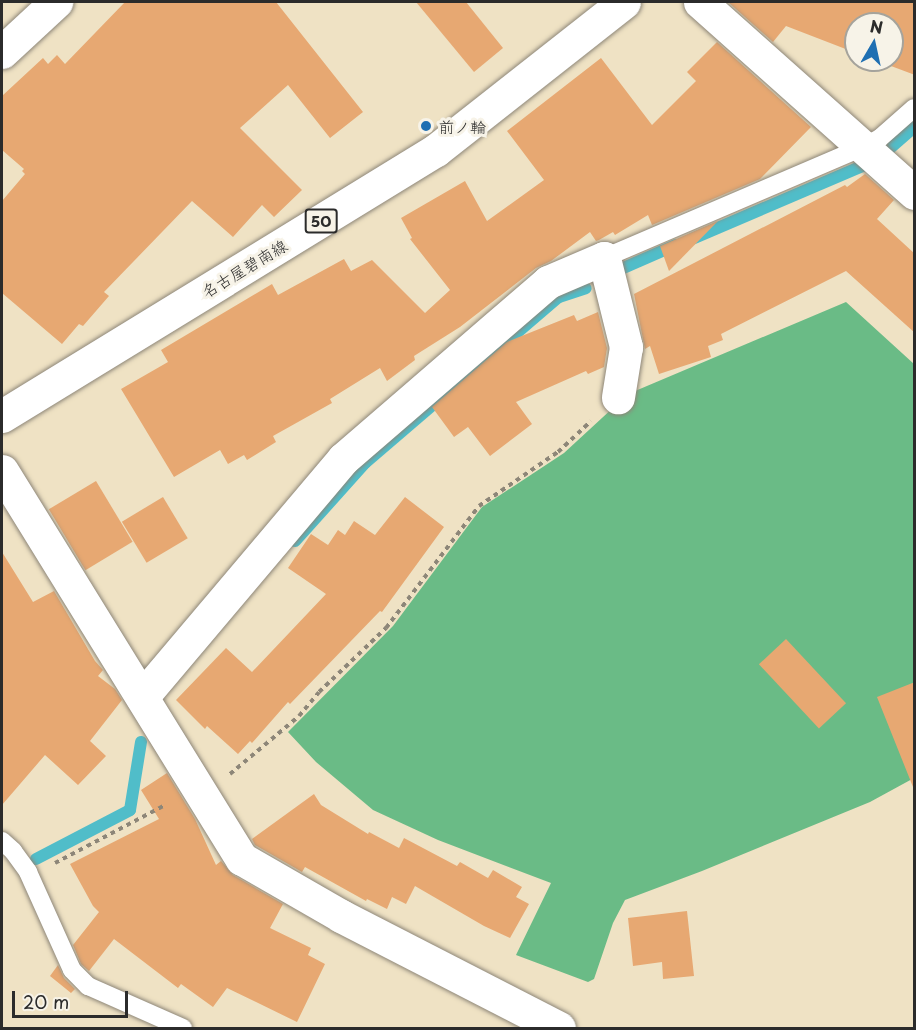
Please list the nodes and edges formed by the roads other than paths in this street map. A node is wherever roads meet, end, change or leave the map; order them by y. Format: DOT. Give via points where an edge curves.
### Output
graph roads {
  1 [pos="56,2"];
  2 [pos="624,2"];
  3 [pos="700,2"];
  4 [pos="2,52"];
  5 [pos="915,108"];
  6 [pos="863,147"];
  7 [pos="915,193"];
  8 [pos="604,258"];
  9 [pos="618,397"];
  10 [pos="2,416"];
  11 [pos="2,471"];
  12 [pos="142,697"];
  13 [pos="2,841"];
  14 [pos="183,1029"];
  15 [pos="559,1029"];
  1 -- 4 [label="street"];
  2 -- 10 [label="street, 名古屋碧南線 / 50" via="436,150"];
  3 -- 6 [label="street"];
  5 -- 6 [label="lane"];
  6 -- 7 [label="street"];
  6 -- 8 [label="lane"];
  8 -- 9 [label="street" via="626,347"];
  8 -- 12 [label="street" via="548,282 343,459"];
  11 -- 12 [label="street"];
  12 -- 15 [label="street" via="242,859 341,916"];
  13 -- 14 [label="lane" via="30,877 72,970 88,986"];
}
